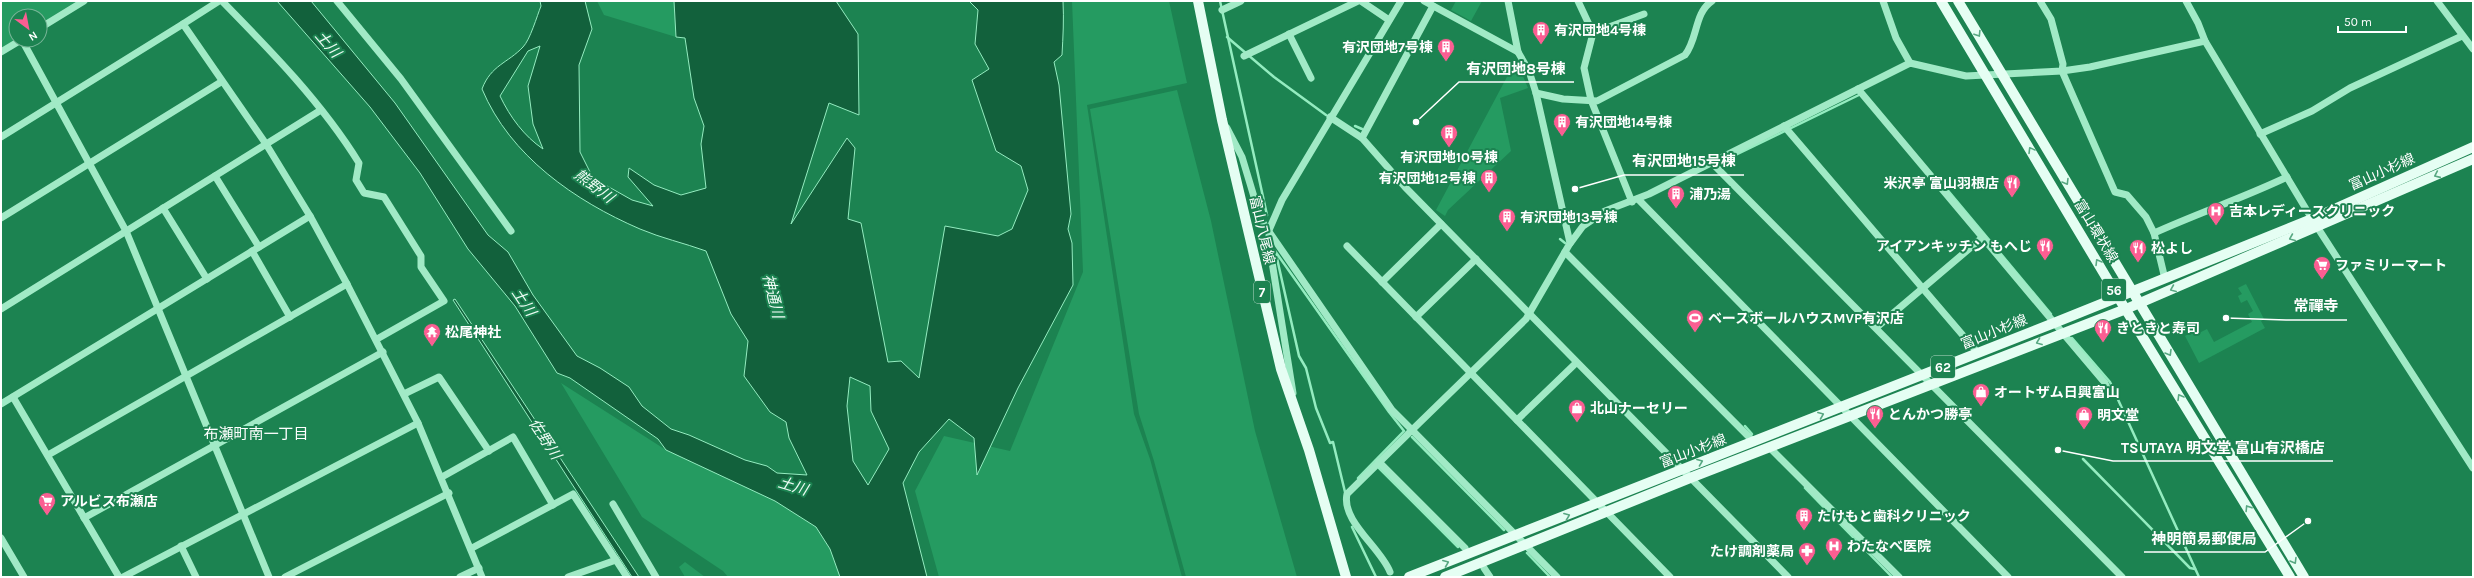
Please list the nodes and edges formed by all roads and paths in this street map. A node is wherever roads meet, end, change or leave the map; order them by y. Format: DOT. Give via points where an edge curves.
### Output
graph roads {
  1 [pos="84,1"];
  2 [pos="221,1"];
  3 [pos="337,1"];
  4 [pos="1198,1"];
  5 [pos="1241,1"];
  6 [pos="1358,1"];
  7 [pos="1361,1"];
  8 [pos="1401,1"];
  9 [pos="1424,1"];
  10 [pos="1508,1"];
  11 [pos="1578,1"];
  12 [pos="1712,1"];
  13 [pos="1883,1"];
  14 [pos="1941,1"];
  15 [pos="1958,1"];
  16 [pos="2040,1"];
  17 [pos="2186,1"];
  18 [pos="2437,1"];
  19 [pos="1433,6"];
  20 [pos="1222,10"];
  21 [pos="1644,14"];
  22 [pos="1389,20"];
  23 [pos="48,23"];
  24 [pos="183,24"];
  25 [pos="1593,33"];
  26 [pos="1289,34"];
  27 [pos="2462,36"];
  28 [pos="2205,41"];
  29 [pos="26,48"];
  30 [pos="2473,49"];
  31 [pos="1518,52"];
  32 [pos="1244,56"];
  33 [pos="1910,64"];
  34 [pos="2062,71"];
  35 [pos="1987,75"];
  36 [pos="2003,75"];
  37 [pos="1311,78"];
  38 [pos="222,82"];
  39 [pos="1858,89"];
  40 [pos="1536,93"];
  41 [pos="1591,100"];
  42 [pos="56,103"];
  43 [pos="321,110"];
  44 [pos="1330,117"];
  45 [pos="1222,120"];
  46 [pos="1784,126"];
  47 [pos="2260,134"];
  48 [pos="1,137"];
  49 [pos="1362,138"];
  50 [pos="266,144"];
  51 [pos="2473,147"];
  52 [pos="2473,159"];
  53 [pos="1712,163"];
  54 [pos="89,164"];
  55 [pos="215,176"];
  56 [pos="2287,177"];
  57 [pos="1635,200"];
  58 [pos="163,208"];
  59 [pos="310,216"];
  60 [pos="1,218"];
  61 [pos="2315,223"];
  62 [pos="1441,224"];
  63 [pos="1269,230"];
  64 [pos="126,231"];
  65 [pos="511,231"];
  66 [pos="2154,233"];
  67 [pos="1983,237"];
  68 [pos="1570,243"];
  69 [pos="1347,246"];
  70 [pos="259,247"];
  71 [pos="252,251"];
  72 [pos="1565,252"];
  73 [pos="1476,259"];
  74 [pos="207,279"];
  75 [pos="2165,279"];
  76 [pos="1382,282"];
  77 [pos="347,284"];
  78 [pos="1923,288"];
  79 [pos="2132,292"];
  80 [pos="2118,297"];
  81 [pos="2139,303"];
  82 [pos="1,309"];
  83 [pos="158,309"];
  84 [pos="2126,309"];
  85 [pos="1528,313"];
  86 [pos="290,317"];
  87 [pos="1416,317"];
  88 [pos="2054,324"];
  89 [pos="1877,327"];
  90 [pos="2063,333"];
  91 [pos="377,338"];
  92 [pos="383,352"];
  93 [pos="1978,353"];
  94 [pos="1576,363"];
  95 [pos="1470,372"];
  96 [pos="1924,375"];
  97 [pos="186,378"];
  98 [pos="1932,384"];
  99 [pos="2110,393"];
  100 [pos="404,394"];
  101 [pos="13,397"];
  102 [pos="1,404"];
  103 [pos="1295,405"];
  104 [pos="1841,407"];
  105 [pos="1850,416"];
  106 [pos="1517,420"];
  107 [pos="418,422"];
  108 [pos="1412,430"];
  109 [pos="1754,442"];
  110 [pos="214,446"];
  111 [pos="1770,448"];
  112 [pos="489,451"];
  113 [pos="48,455"];
  114 [pos="1379,462"];
  115 [pos="2473,468"];
  116 [pos="1682,469"];
  117 [pos="442,477"];
  118 [pos="1690,478"];
  119 [pos="449,493"];
  120 [pos="613,504"];
  121 [pos="1598,504"];
  122 [pos="553,505"];
  123 [pos="1607,513"];
  124 [pos="242,515"];
  125 [pos="84,518"];
  126 [pos="1516,536"];
  127 [pos="1,538"];
  128 [pos="1525,545"];
  129 [pos="182,546"];
  130 [pos="472,548"];
  131 [pos="1465,548"];
  132 [pos="616,560"];
  133 [pos="479,568"];
  134 [pos="1484,568"];
  135 [pos="1390,572"];
  136 [pos="24,577"];
  137 [pos="119,577"];
  138 [pos="123,577"];
  139 [pos="196,577"];
  140 [pos="269,577"];
  141 [pos="285,577"];
  142 [pos="460,577"];
  143 [pos="482,577"];
  144 [pos="568,577"];
  145 [pos="627,577"];
  146 [pos="656,577"];
  147 [pos="1346,577"];
  148 [pos="1409,577"];
  149 [pos="1445,577"];
  150 [pos="1490,577"];
  151 [pos="1557,577"];
  152 [pos="1670,577"];
  153 [pos="1788,577"];
  154 [pos="1899,577"];
  155 [pos="2008,577"];
  156 [pos="2122,577"];
  157 [pos="2290,577"];
  158 [pos="2304,577"];
  1 -- 23 [label="street"];
  2 -- 24 [label="street"];
  2 -- 43 [label="street" via="266,46"];
  3 -- 65 [label="street" via="402,79"];
  4 -- 45 [label="main road, 富山八尾線 / 7"];
  5 -- 20 [label="street"];
  6 -- 26 [label="street"];
  7 -- 22 [label="street"];
  8 -- 22 [label="street"];
  9 -- 19 [label="street"];
  10 -- 31 [label="street"];
  11 -- 25 [label="street"];
  12 -- 41 [label="street" via="1700,17 1692,47 1685,55 1597,101"];
  13 -- 33 [label="street" via="1896,38"];
  14 -- 35 [label="main road, 富山環状線 / 56"];
  15 -- 36 [label="main road, 富山環状線 / 56, one-way"];
  16 -- 34 [label="street" via="2051,19 2063,64"];
  17 -- 28 [label="street"];
  18 -- 27 [label="street"];
  19 -- 31 [label="street"];
  19 -- 49 [label="street"];
  21 -- 25 [label="street"];
  22 -- 44 [label="street"];
  24 -- 38 [label="street"];
  24 -- 42 [label="street"];
  25 -- 41 [label="street" via="1584,68"];
  26 -- 32 [label="street"];
  26 -- 37 [label="street"];
  27 -- 30 [label="street"];
  27 -- 47 [label="street" via="2350,88 2312,111"];
  28 -- 34 [label="street"];
  28 -- 47 [label="street"];
  29 -- 42 [label="street"];
  31 -- 40 [label="street"];
  33 -- 35 [label="street" via="1950,74"];
  33 -- 39 [label="street"];
  34 -- 36 [label="street"];
  34 -- 66 [label="street" via="2115,192 2127,195 2131,199 2146,217"];
  35 -- 36 [label="street"];
  80 -- 35 [label="main road, 富山環状線 / 56, one-way"];
  36 -- 79 [label="main road, 富山環状線 / 56, one-way"];
  38 -- 50 [label="street"];
  38 -- 54 [label="street"];
  39 -- 46 [label="street"];
  39 -- 67 [label="street"];
  40 -- 41 [label="street" via="1563,99"];
  40 -- 68 [label="street"];
  41 -- 57 [label="street"];
  42 -- 48 [label="street"];
  42 -- 54 [label="street"];
  43 -- 50 [label="street"];
  43 -- 91 [label="street" via="359,163 356,180 364,193 384,197 421,256 421,267 444,301"];
  44 -- 49 [label="street"];
  44 -- 63 [label="street" via="1282,200"];
  45 -- 63 [label="street" via="1242,157 1261,220"];
  45 -- 103 [label="main road, 富山八尾線 / 7" via="1281,370"];
  46 -- 53 [label="street"];
  46 -- 78 [label="street"];
  47 -- 56 [label="street"];
  49 -- 62 [label="street"];
  50 -- 55 [label="street"];
  50 -- 59 [label="street"];
  51 -- 61 [label="main road, 富山小杉線 / 62"];
  52 -- 61 [label="main road, 富山小杉線 / 62, one-way"];
  53 -- 57 [label="street"];
  53 -- 89 [label="street"];
  54 -- 60 [label="street"];
  54 -- 64 [label="street"];
  55 -- 58 [label="street"];
  55 -- 70 [label="street"];
  56 -- 61 [label="street"];
  56 -- 66 [label="street" via="2246,197 2203,211"];
  57 -- 68 [label="street" via="1592,218"];
  57 -- 104 [label="street"];
  58 -- 64 [label="street"];
  58 -- 74 [label="street"];
  59 -- 70 [label="street"];
  59 -- 77 [label="street"];
  61 -- 75 [label="main road, 富山小杉線 / 62"];
  61 -- 81 [label="main road, 富山小杉線 / 62, one-way"];
  61 -- 115 [label="street"];
  62 -- 73 [label="street"];
  62 -- 76 [label="street"];
  63 -- 103 [label="street" via="1272,267"];
  63 -- 108 [label="street" via="1388,403"];
  64 -- 82 [label="street"];
  64 -- 83 [label="street"];
  66 -- 75 [label="street"];
  67 -- 78 [label="street"];
  67 -- 88 [label="street"];
  68 -- 72 [label="street"];
  69 -- 76 [label="street"];
  70 -- 71 [label="street"];
  71 -- 74 [label="street"];
  71 -- 86 [label="street"];
  72 -- 85 [label="street"];
  72 -- 109 [label="street"];
  73 -- 85 [label="street"];
  73 -- 87 [label="street"];
  74 -- 83 [label="street"];
  75 -- 79 [label="main road, 富山小杉線 / 62"];
  76 -- 87 [label="street"];
  77 -- 86 [label="street"];
  77 -- 91 [label="street"];
  78 -- 89 [label="street"];
  78 -- 93 [label="street"];
  79 -- 80 [label="main road, 富山小杉線 / 62"];
  79 -- 81 [label="main road, 富山環状線 / 56"];
  80 -- 84 [label="main road, 富山環状線 / 56"];
  80 -- 88 [label="main road, 富山小杉線 / 62"];
  81 -- 84 [label="main road, 富山小杉線 / 62"];
  81 -- 158 [label="main road, 富山環状線 / 56, one-way"];
  83 -- 97 [label="street"];
  83 -- 101 [label="street"];
  84 -- 90 [label="main road, 富山小杉線 / 62"];
  157 -- 84 [label="main road, 富山環状線 / 56, one-way"];
  85 -- 94 [label="street"];
  85 -- 95 [label="street" via="1526,319"];
  86 -- 97 [label="street"];
  87 -- 95 [label="street"];
  88 -- 90 [label="street"];
  88 -- 93 [label="main road, 富山小杉線 / 62"];
  89 -- 96 [label="street"];
  90 -- 98 [label="main road, 富山小杉線 / 62, one-way"];
  90 -- 99 [label="street" via="2105,383"];
  91 -- 92 [label="street"];
  92 -- 100 [label="street"];
  92 -- 110 [label="street"];
  93 -- 96 [label="main road, 富山小杉線 / 62"];
  94 -- 106 [label="street"];
  94 -- 116 [label="street"];
  95 -- 106 [label="street"];
  95 -- 108 [label="street"];
  96 -- 98 [label="street"];
  96 -- 104 [label="main road, 富山小杉線 / 62"];
  97 -- 110 [label="street"];
  97 -- 113 [label="street"];
  98 -- 105 [label="main road, 富山小杉線 / 62"];
  98 -- 156 [label="street"];
  100 -- 107 [label="street"];
  100 -- 112 [label="street" via="439,377"];
  101 -- 102 [label="street"];
  101 -- 113 [label="street"];
  103 -- 147 [label="main road, 富山八尾線 / 7"];
  104 -- 105 [label="street"];
  109 -- 104 [label="main road, 富山小杉線 / 62, one-way"];
  105 -- 111 [label="main road, 富山小杉線 / 62"];
  105 -- 155 [label="street"];
  106 -- 121 [label="street"];
  107 -- 117 [label="street"];
  107 -- 124 [label="street"];
  108 -- 114 [label="street"];
  108 -- 126 [label="street"];
  116 -- 109 [label="main road, 富山小杉線 / 62, one-way"];
  110 -- 124 [label="street"];
  110 -- 125 [label="street"];
  111 -- 118 [label="main road, 富山小杉線 / 62"];
  111 -- 154 [label="street"];
  112 -- 117 [label="street"];
  112 -- 122 [label="street" via="513,437"];
  113 -- 125 [label="street"];
  114 -- 131 [label="street"];
  114 -- 135 [label="street" via="1347,494 1346,501 1354,522 1379,552"];
  116 -- 118 [label="street"];
  116 -- 121 [label="main road, 富山小杉線 / 62"];
  117 -- 119 [label="street"];
  118 -- 123 [label="main road, 富山小杉線 / 62"];
  118 -- 153 [label="street"];
  119 -- 130 [label="street"];
  119 -- 141 [label="street"];
  120 -- 146 [label="street"];
  121 -- 123 [label="street"];
  126 -- 121 [label="main road, 富山小杉線 / 62, one-way"];
  122 -- 130 [label="street"];
  122 -- 132 [label="street" via="573,494"];
  123 -- 128 [label="main road, 富山小杉線 / 62"];
  123 -- 152 [label="street"];
  124 -- 129 [label="street"];
  124 -- 140 [label="street"];
  125 -- 137 [label="street"];
  126 -- 128 [label="street"];
  148 -- 126 [label="main road, 富山小杉線 / 62, one-way"];
  127 -- 136 [label="street"];
  128 -- 149 [label="main road, 富山小杉線 / 62"];
  128 -- 151 [label="street"];
  129 -- 138 [label="street"];
  129 -- 139 [label="street"];
  130 -- 133 [label="street"];
  132 -- 144 [label="street"];
  132 -- 145 [label="street"];
  133 -- 142 [label="street"];
  133 -- 143 [label="street"];
  134 -- 150 [label="street"];
}
